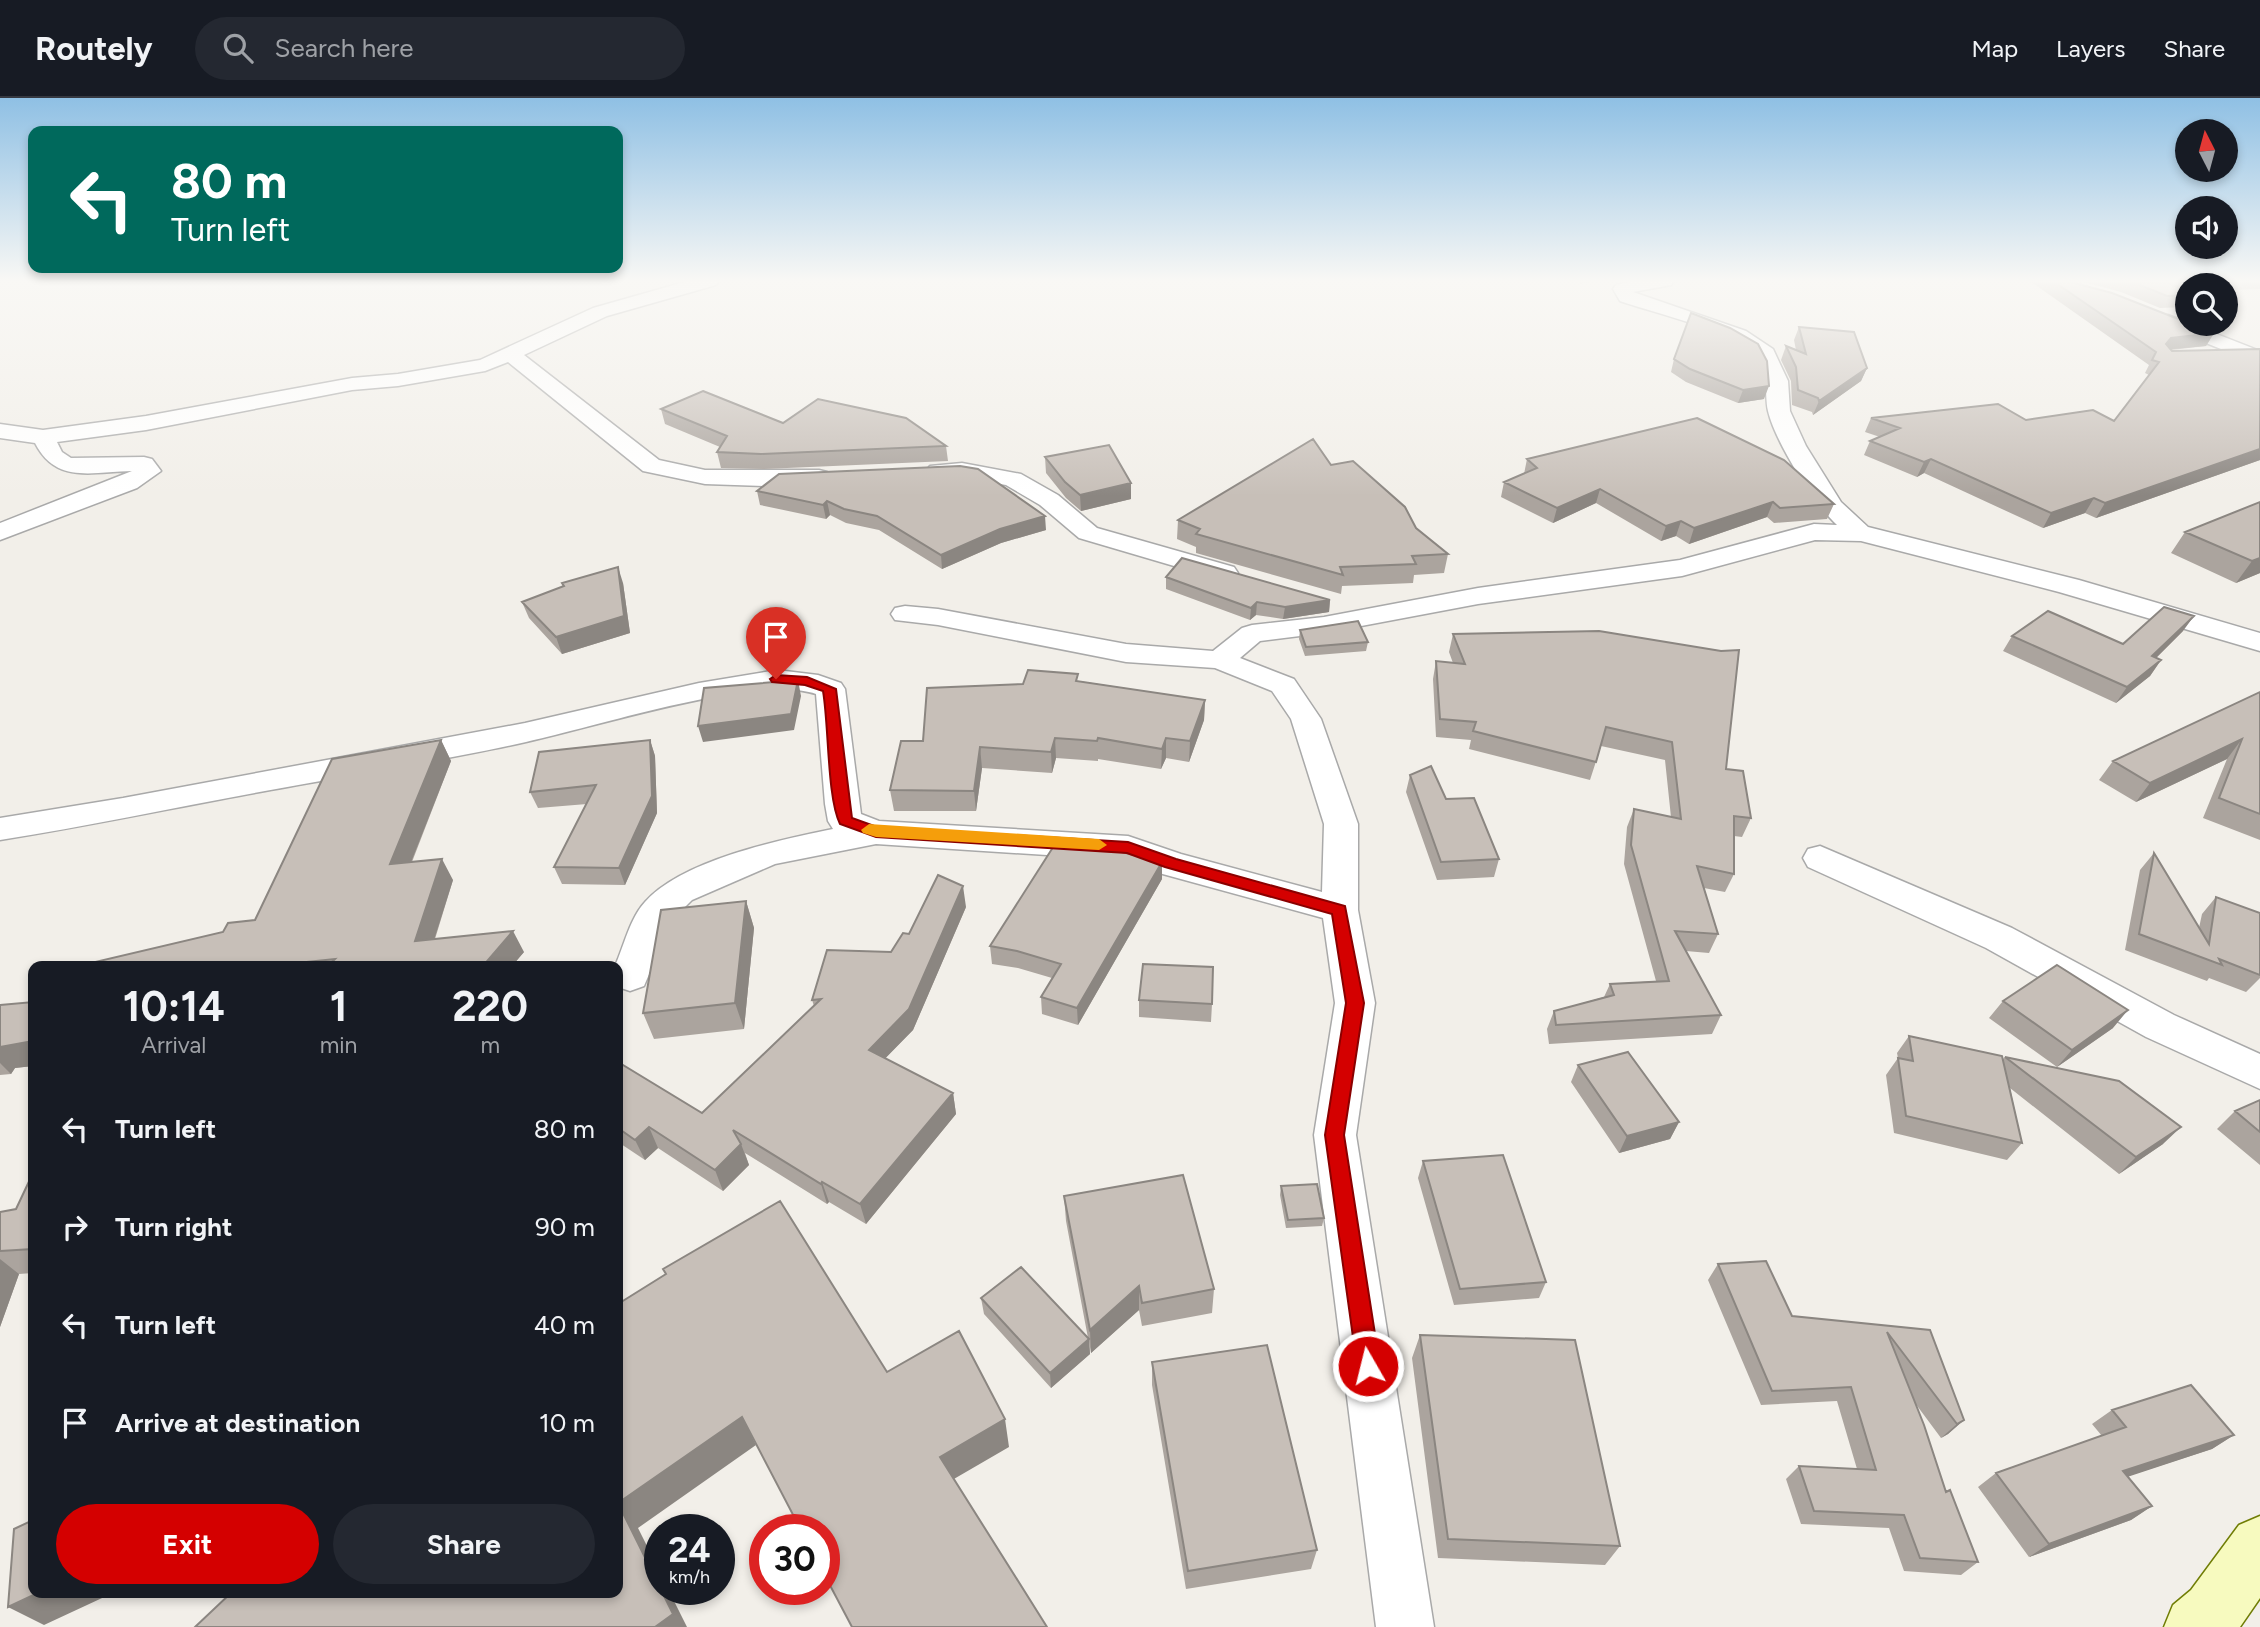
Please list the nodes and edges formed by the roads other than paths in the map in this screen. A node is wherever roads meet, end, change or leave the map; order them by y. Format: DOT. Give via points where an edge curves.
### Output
graph roads {
  1 [pos="514,352"];
  2 [pos="1765,352"];
  3 [pos="2228,352"];
  4 [pos="2234,352"];
  5 [pos="510,354"];
  6 [pos="2195,355"];
  7 [pos="2257,356"];
  8 [pos="0,431"];
  9 [pos="43,437"];
  10 [pos="909,473"];
  11 [pos="843,476"];
  12 [pos="0,532"];
  13 [pos="1861,533"];
  14 [pos="1251,581"];
  15 [pos="1325,601"];
  16 [pos="905,614"];
  17 [pos="1374,614"];
  18 [pos="2260,642"];
  19 [pos="1220,660"];
  20 [pos="0,829"];
  21 [pos="876,832"];
  22 [pos="1820,858"];
  23 [pos="1340,910"];
  24 [pos="630,976"];
  25 [pos="2260,1072"];
  26 [pos="2260,1546"];
  27 [pos="1405,1627"];
  28 [pos="2195,1627"];
  1 -- 5 [label="street"];
  2 -- 13 [label="street" via="1777,381 1779,411 1796,446 1831,506"];
  3 -- 6 [label="street"];
  4 -- 7 [label="street"];
  5 -- 9 [label="street" via="485,365 442,373"];
  5 -- 11 [label="street" via="651,466 705,477"];
  8 -- 9 [label="street"];
  9 -- 12 [label="street" via="53,456 66,465 144,464 149,471 129,483"];
  10 -- 14 [label="street" via="962,470 1013,479 1049,500 1088,533"];
  13 -- 17 [label="street" via="1814,532 1682,568"];
  13 -- 18 [label="street" via="2069,586"];
  15 -- 17 [label="street"];
  16 -- 19 [label="street" via="1126,653"];
  17 -- 19 [label="street" via="1252,634"];
  19 -- 23 [label="street" via="1283,685 1306,719 1341,824"];
  20 -- 21 [label="street" via="418,754 776,679 807,681 830,689 845,821"];
  21 -- 23 [label="street" via="1128,848"];
  21 -- 24 [label="street" via="767,853 679,891 656,913"];
  22 -- 25 [label="street" via="1999,938 2160,1026"];
  23 -- 27 [label="street" via="1355,1003 1335,1135"];
  26 -- 28 [label="main road" via="2213,1612"];
}
